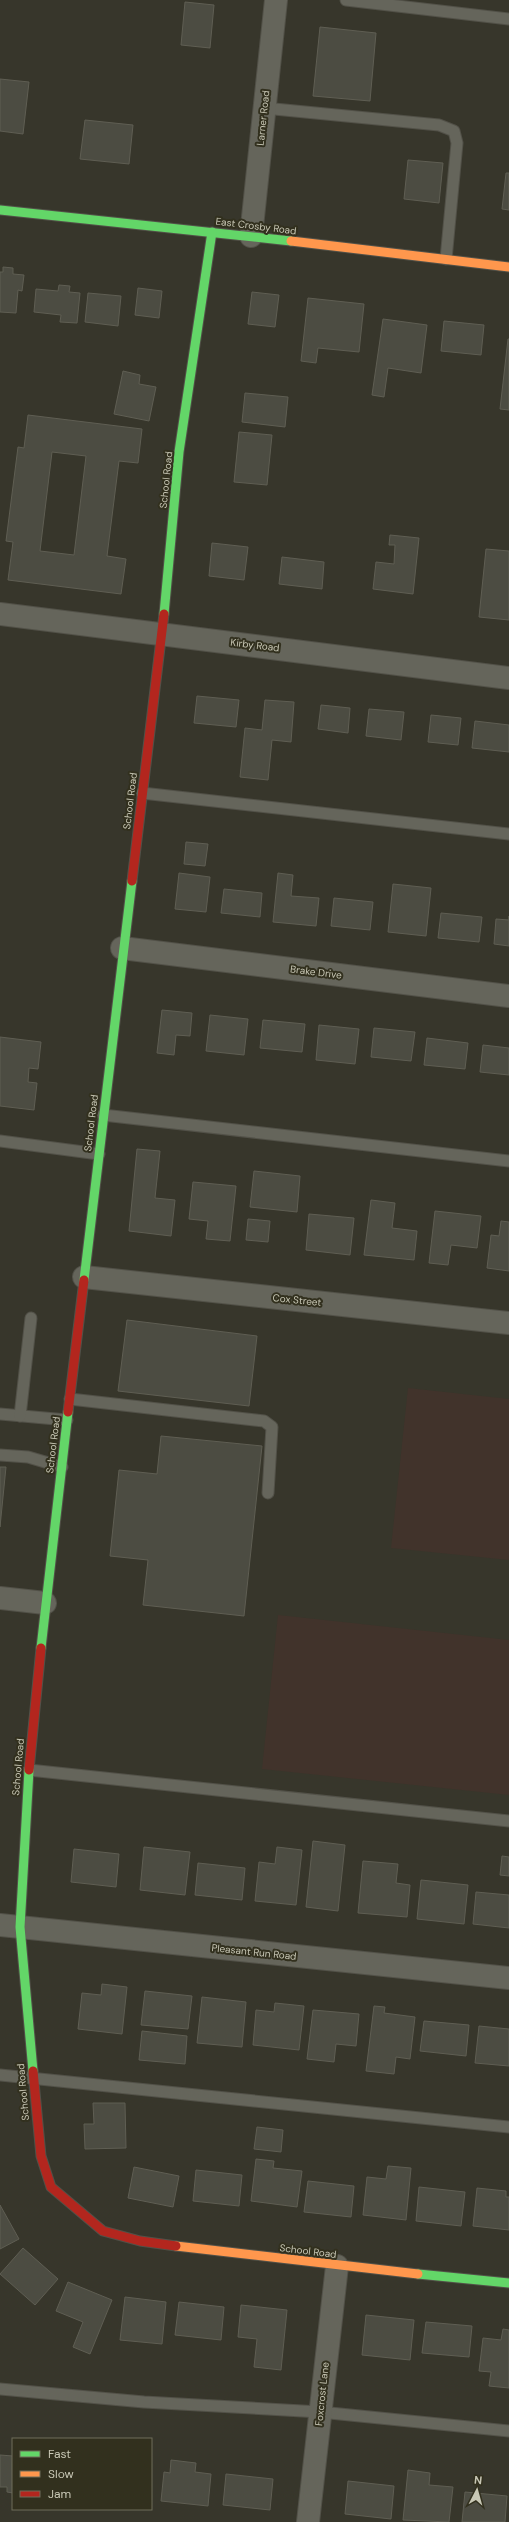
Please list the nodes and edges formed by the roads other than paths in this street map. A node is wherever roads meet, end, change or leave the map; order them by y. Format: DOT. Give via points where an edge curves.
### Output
graph roads {
  1 [pos="276,0"];
  2 [pos="346,0"];
  3 [pos="509,19"];
  4 [pos="264,108"];
  5 [pos="0,210"];
  6 [pos="212,232"];
  7 [pos="251,236"];
  8 [pos="446,259"];
  9 [pos="509,267"];
  10 [pos="0,614"];
  11 [pos="162,633"];
  12 [pos="509,678"];
  13 [pos="142,793"];
  14 [pos="509,834"];
  15 [pos="122,948"];
  16 [pos="509,996"];
  17 [pos="103,1115"];
  18 [pos="0,1141"];
  19 [pos="99,1154"];
  20 [pos="509,1161"];
  21 [pos="84,1277"];
  22 [pos="31,1318"];
  23 [pos="509,1323"];
  24 [pos="70,1399"];
  25 [pos="0,1414"];
  26 [pos="20,1416"];
  27 [pos="67,1420"];
  28 [pos="0,1455"];
  29 [pos="62,1467"];
  30 [pos="268,1493"];
  31 [pos="0,1598"];
  32 [pos="45,1603"];
  33 [pos="29,1770"];
  34 [pos="509,1821"];
  35 [pos="10,1926"];
  36 [pos="509,1978"];
  37 [pos="0,2075"];
  38 [pos="33,2078"];
  39 [pos="509,2127"];
  40 [pos="337,2266"];
  41 [pos="509,2283"];
  42 [pos="0,2389"];
  43 [pos="320,2412"];
  44 [pos="509,2431"];
  45 [pos="308,2522"];
  1 -- 4 [label="street, Larner Road"];
  2 -- 3 [label="lane"];
  4 -- 7 [label="street, Larner Road"];
  4 -- 8 [label="lane" via="439,125 454,131 457,143"];
  5 -- 6 [label="street, East Crosby Road"];
  6 -- 7 [label="street, East Crosby Road"];
  6 -- 11 [label="street, School Road" via="180,452"];
  7 -- 8 [label="street, East Crosby Road"];
  8 -- 9 [label="street, East Crosby Road"];
  10 -- 11 [label="street, Kirby Road"];
  11 -- 12 [label="street, Kirby Road"];
  11 -- 13 [label="street, School Road"];
  13 -- 14 [label="lane"];
  13 -- 15 [label="street, School Road"];
  15 -- 16 [label="street, Brake Drive"];
  15 -- 17 [label="street, School Road"];
  17 -- 19 [label="street, School Road"];
  17 -- 20 [label="lane"];
  18 -- 19 [label="lane"];
  19 -- 21 [label="street, School Road"];
  21 -- 23 [label="street, Cox Street"];
  21 -- 24 [label="street, School Road"];
  22 -- 26 [label="lane"];
  24 -- 27 [label="street, School Road"];
  24 -- 30 [label="lane" via="264,1420 272,1427"];
  25 -- 26 [label="lane"];
  26 -- 27 [label="lane"];
  27 -- 29 [label="street, School Road"];
  28 -- 29 [label="lane" via="28,1457"];
  29 -- 32 [label="street, School Road"];
  31 -- 32 [label="street"];
  32 -- 33 [label="street, School Road"];
  33 -- 34 [label="lane"];
  33 -- 35 [label="street, School Road"];
  35 -- 36 [label="street, Pleasant Run Road"];
  35 -- 38 [label="street, School Road"];
  37 -- 38 [label="lane"];
  38 -- 39 [label="lane"];
  38 -- 40 [label="street, School Road" via="41,2156 51,2187 76,2211 103,2231 140,2241"];
  40 -- 41 [label="street, School Road"];
  40 -- 43 [label="street, Foxcrost Lane"];
  42 -- 43 [label="lane" via="144,2402"];
  43 -- 44 [label="lane"];
  43 -- 45 [label="street, Foxcrost Lane"];
}
